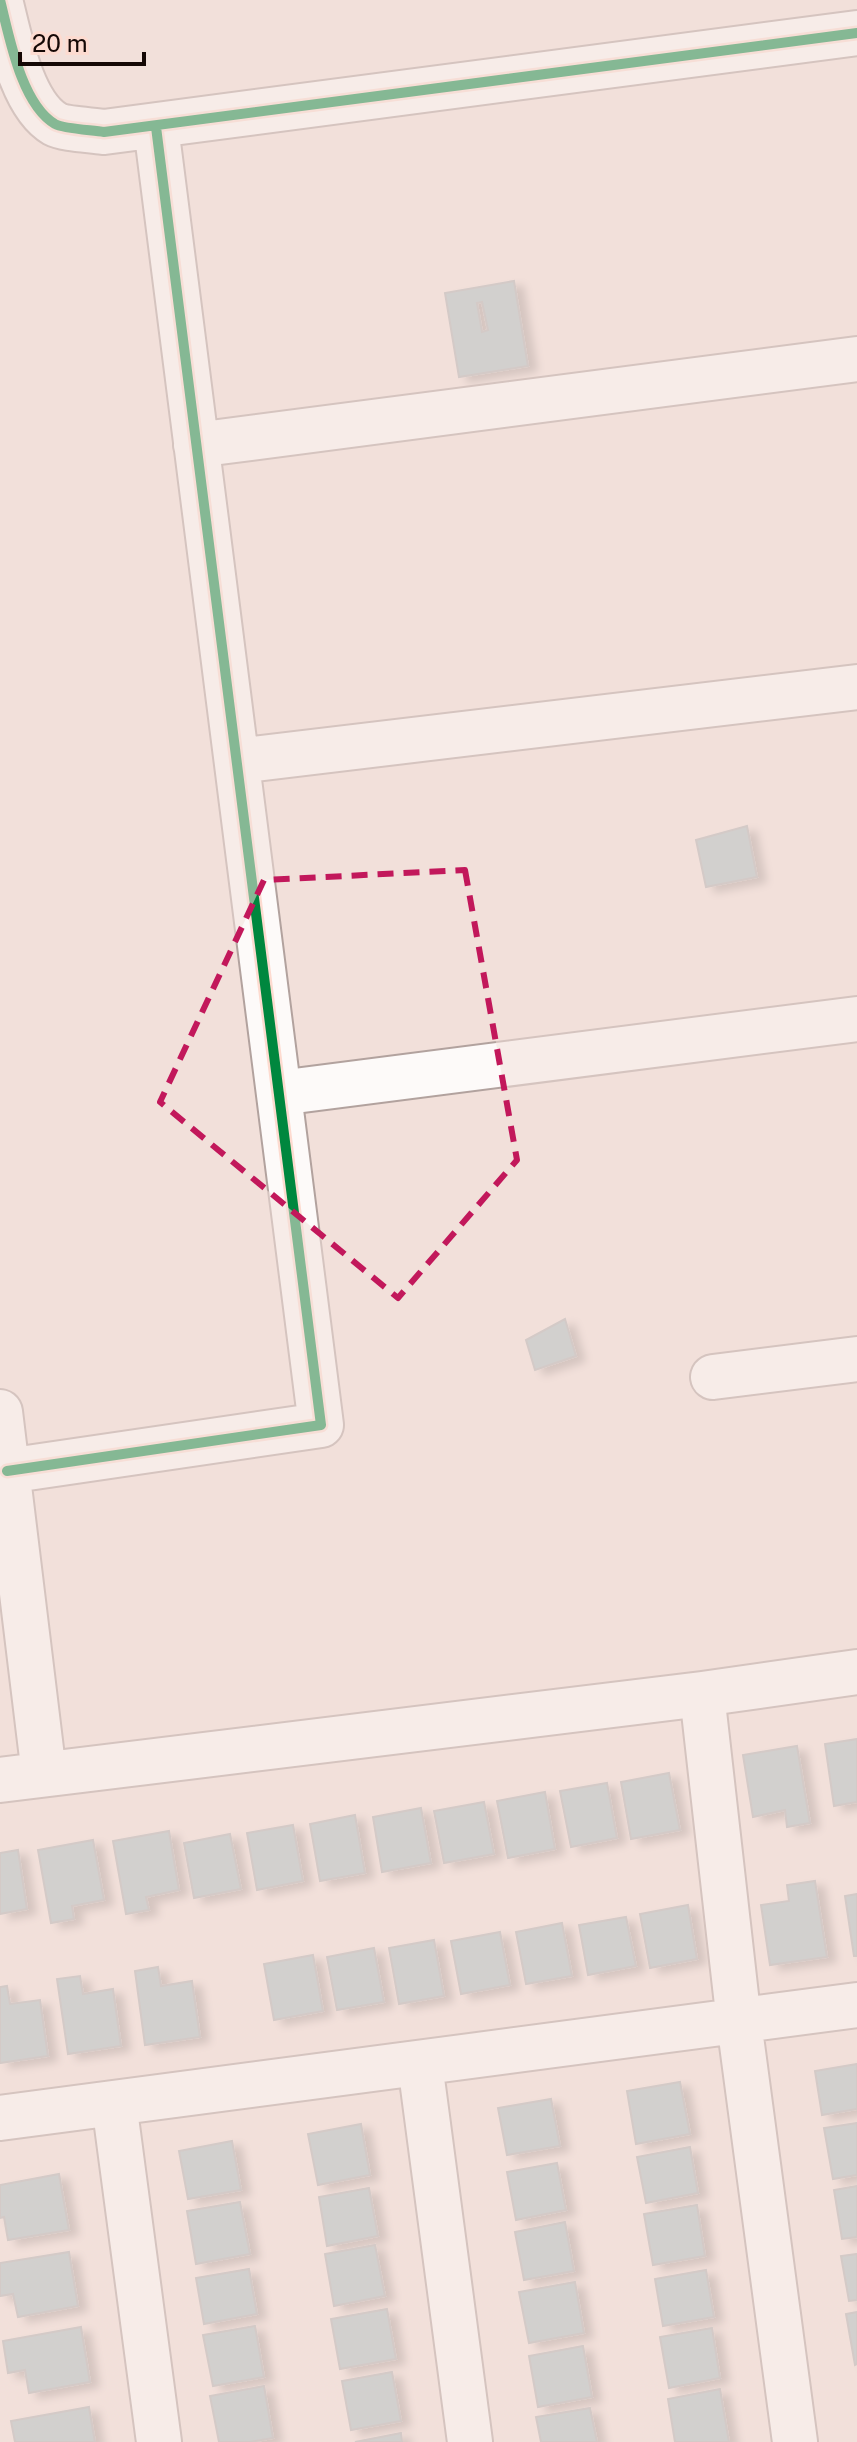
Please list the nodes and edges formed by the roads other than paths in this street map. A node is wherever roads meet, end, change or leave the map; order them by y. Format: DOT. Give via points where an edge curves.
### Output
graph roads {
  1 [pos="0,0"];
  2 [pos="857,33"];
  3 [pos="156,127"];
  4 [pos="857,359"];
  5 [pos="196,445"];
  6 [pos="857,687"];
  7 [pos="237,761"];
  8 [pos="857,1019"];
  9 [pos="279,1093"];
  10 [pos="857,1359"];
  11 [pos="713,1377"];
  12 [pos="0,1412"];
  13 [pos="7,1471"];
  14 [pos="857,1672"];
  15 [pos="702,1694"];
  16 [pos="44,1774"];
  17 [pos="0,1780"];
  18 [pos="857,2005"];
  19 [pos="739,2022"];
  20 [pos="420,2064"];
  21 [pos="114,2103"];
  22 [pos="0,2118"];
  23 [pos="159,2442"];
  24 [pos="470,2442"];
  25 [pos="795,2442"];
  1 -- 3 [label="street" via="16,66 34,102 55,124 104,132"];
  2 -- 3 [label="street"];
  3 -- 5 [label="street"];
  4 -- 5 [label="street"];
  5 -- 7 [label="street"];
  6 -- 7 [label="street"];
  7 -- 9 [label="street"];
  8 -- 9 [label="street"];
  9 -- 13 [label="street" via="321,1425"];
  10 -- 11 [label="street"];
  12 -- 13 [label="street"];
  13 -- 16 [label="street"];
  14 -- 15 [label="street"];
  15 -- 16 [label="street"];
  15 -- 19 [label="street"];
  16 -- 17 [label="street"];
  18 -- 19 [label="street"];
  19 -- 20 [label="street"];
  19 -- 25 [label="street"];
  20 -- 21 [label="street"];
  20 -- 24 [label="street"];
  21 -- 22 [label="street"];
  21 -- 23 [label="street"];
}
